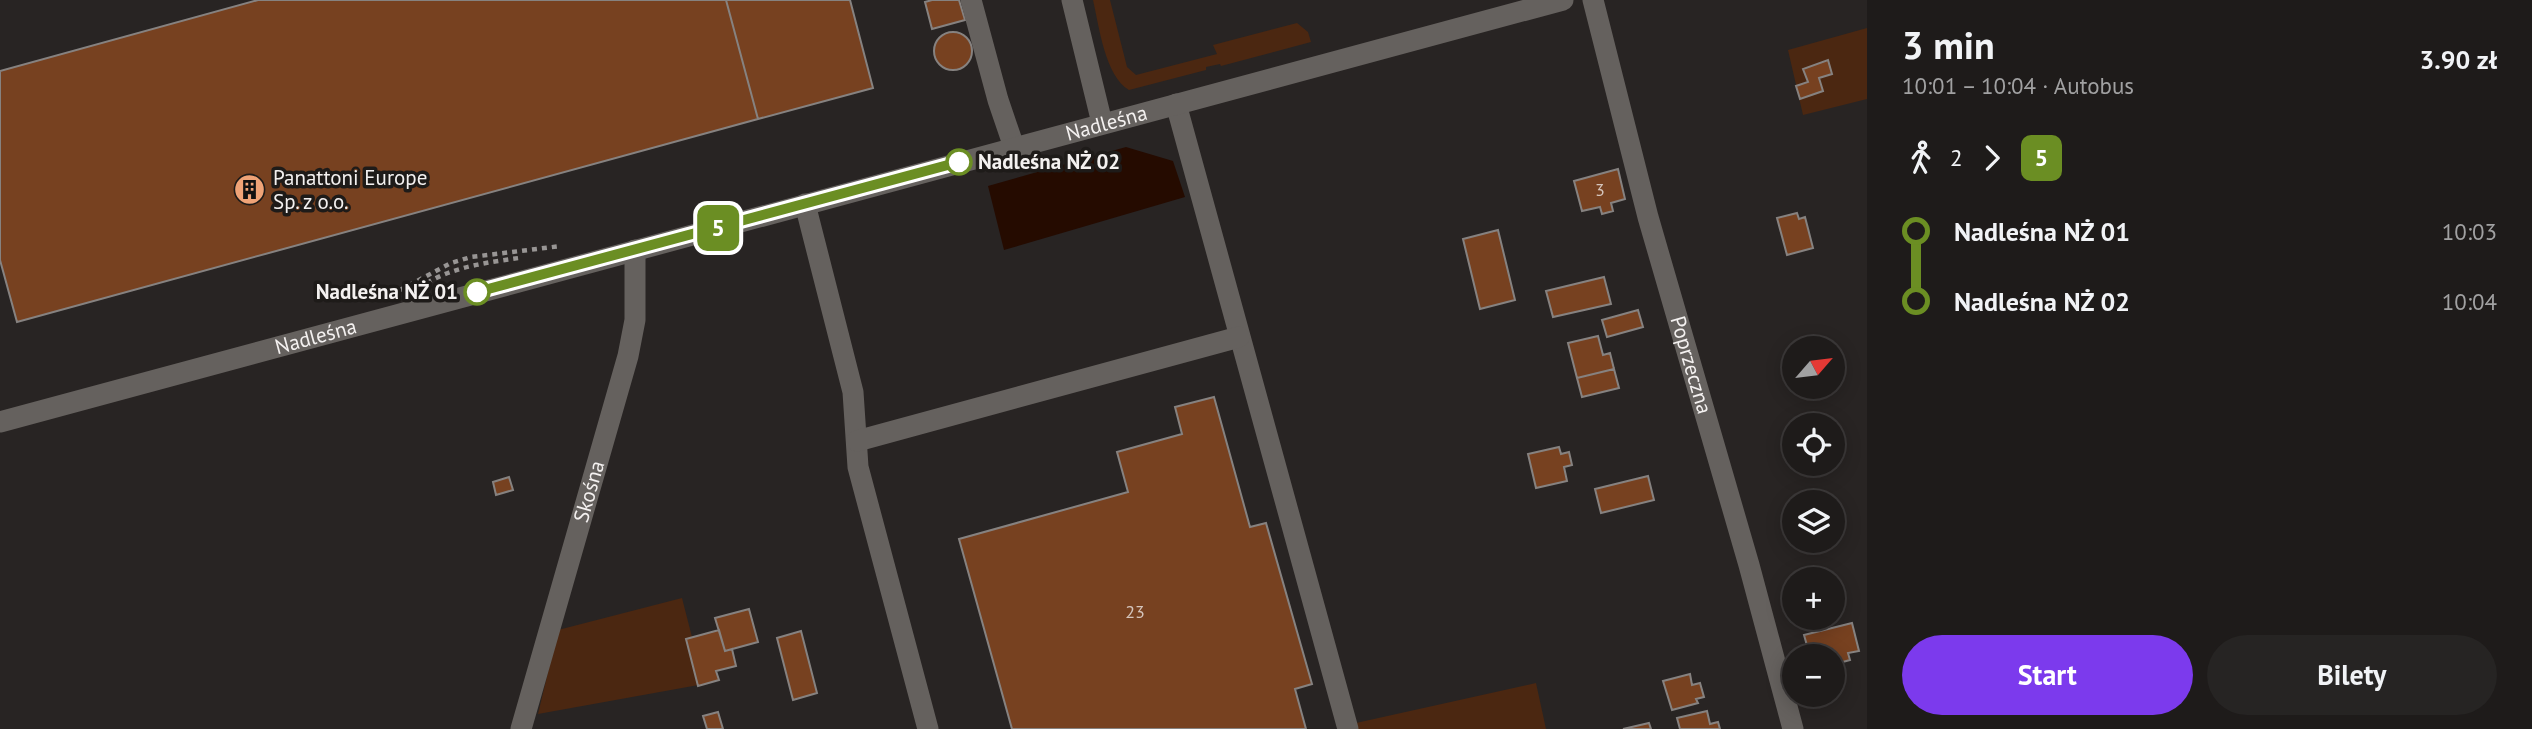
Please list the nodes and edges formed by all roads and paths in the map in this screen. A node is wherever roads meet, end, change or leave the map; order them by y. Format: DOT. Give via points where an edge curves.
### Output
graph roads {
  1 [pos="971,0"];
  2 [pos="1072,0"];
  3 [pos="1563,0"];
  4 [pos="1593,0"];
  5 [pos="1176,104"];
  6 [pos="1102,123"];
  7 [pos="1014,147"];
  8 [pos="805,204"];
  9 [pos="635,250"];
  10 [pos="1239,337"];
  11 [pos="0,422"];
  12 [pos="857,441"];
  13 [pos="521,729"];
  14 [pos="928,729"];
  15 [pos="1348,729"];
  16 [pos="1793,729"];
  1 -- 7 [label="street"];
  2 -- 6 [label="street"];
  3 -- 5 [label="street, Nadleśna"];
  4 -- 16 [label="street, Poprzeczna" via="1648,217"];
  5 -- 6 [label="street, Nadleśna"];
  5 -- 10 [label="street"];
  6 -- 7 [label="street, Nadleśna"];
  7 -- 8 [label="street, Nadleśna"];
  8 -- 9 [label="street, Nadleśna"];
  8 -- 12 [label="street" via="853,391"];
  9 -- 11 [label="street, Nadleśna"];
  9 -- 13 [label="street, Skośna" via="635,320 628,356"];
  10 -- 12 [label="street"];
  10 -- 15 [label="street"];
  12 -- 14 [label="street" via="858,467"];
}
